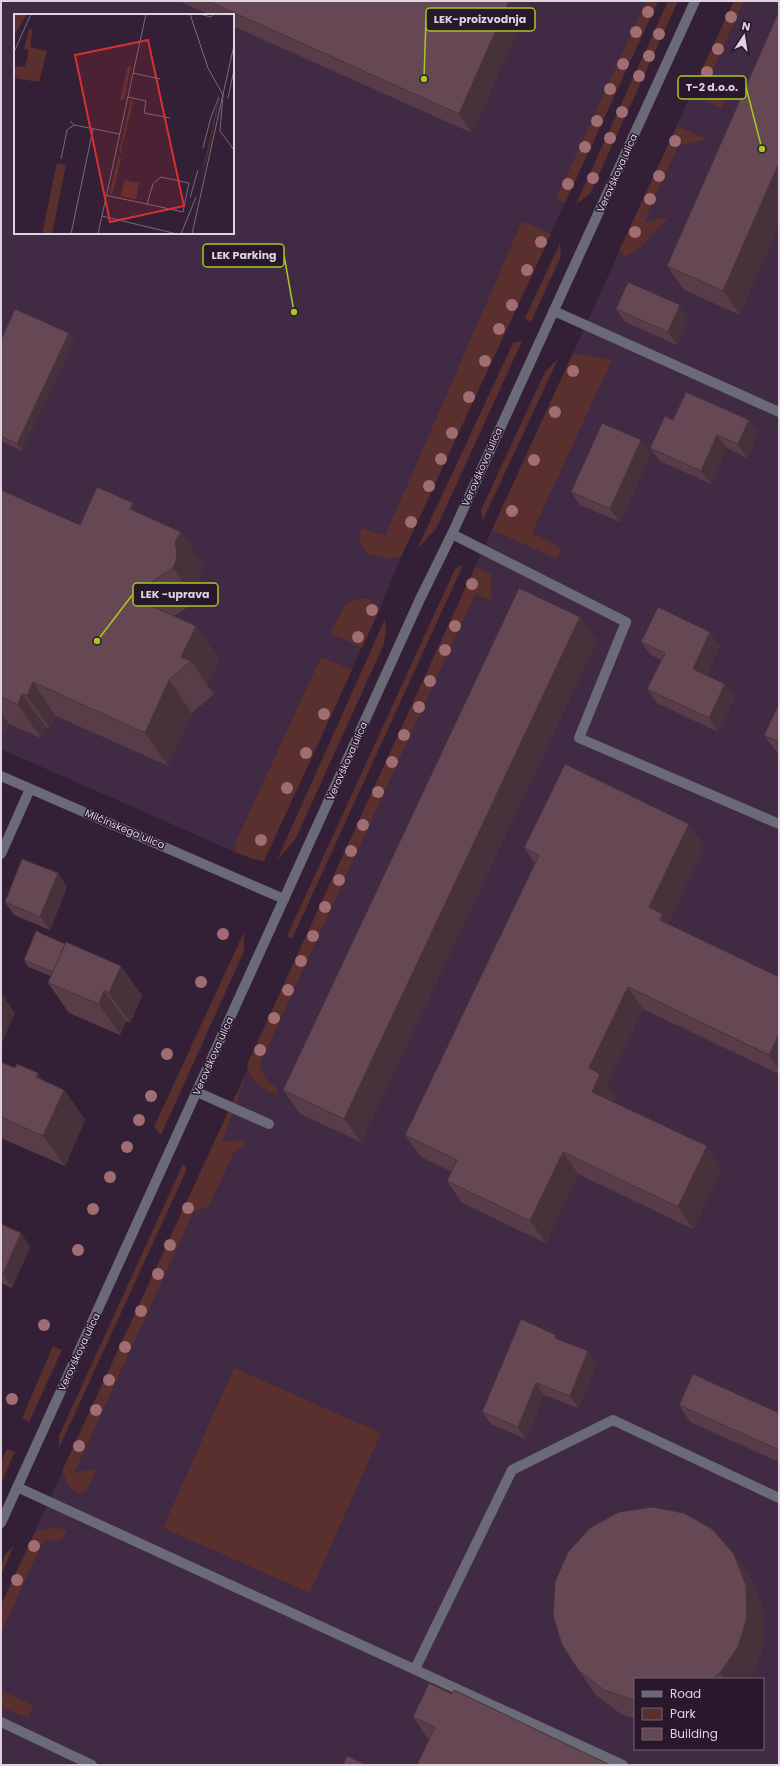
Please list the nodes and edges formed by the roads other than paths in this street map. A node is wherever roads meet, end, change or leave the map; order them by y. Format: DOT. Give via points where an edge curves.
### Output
graph roads {
  1 [pos="695,1"];
  2 [pos="554,311"];
  3 [pos="779,412"];
  4 [pos="452,534"];
  5 [pos="1,776"];
  6 [pos="30,789"];
  7 [pos="779,824"];
  8 [pos="1,854"];
  9 [pos="284,899"];
  10 [pos="197,1092"];
  11 [pos="269,1124"];
  12 [pos="17,1487"];
  13 [pos="779,1498"];
  14 [pos="1,1523"];
  15 [pos="415,1670"];
  16 [pos="1,1722"];
  17 [pos="92,1765"];
  18 [pos="623,1765"];
  1 -- 2 [label="street, Verovškova ulica"];
  2 -- 3 [label="street"];
  2 -- 4 [label="street, Verovškova ulica"];
  4 -- 7 [label="street" via="626,622 579,738"];
  4 -- 9 [label="street, Verovškova ulica"];
  5 -- 6 [label="street, Milčinskega ulica"];
  6 -- 8 [label="street"];
  6 -- 9 [label="street, Milčinskega ulica"];
  9 -- 10 [label="street, Verovškova ulica"];
  10 -- 11 [label="street"];
  10 -- 12 [label="street, Verovškova ulica"];
  12 -- 14 [label="street, Verovškova ulica"];
  12 -- 15 [label="street"];
  13 -- 15 [label="street" via="613,1420 512,1470"];
  15 -- 18 [label="street"];
  16 -- 17 [label="street"];
}
